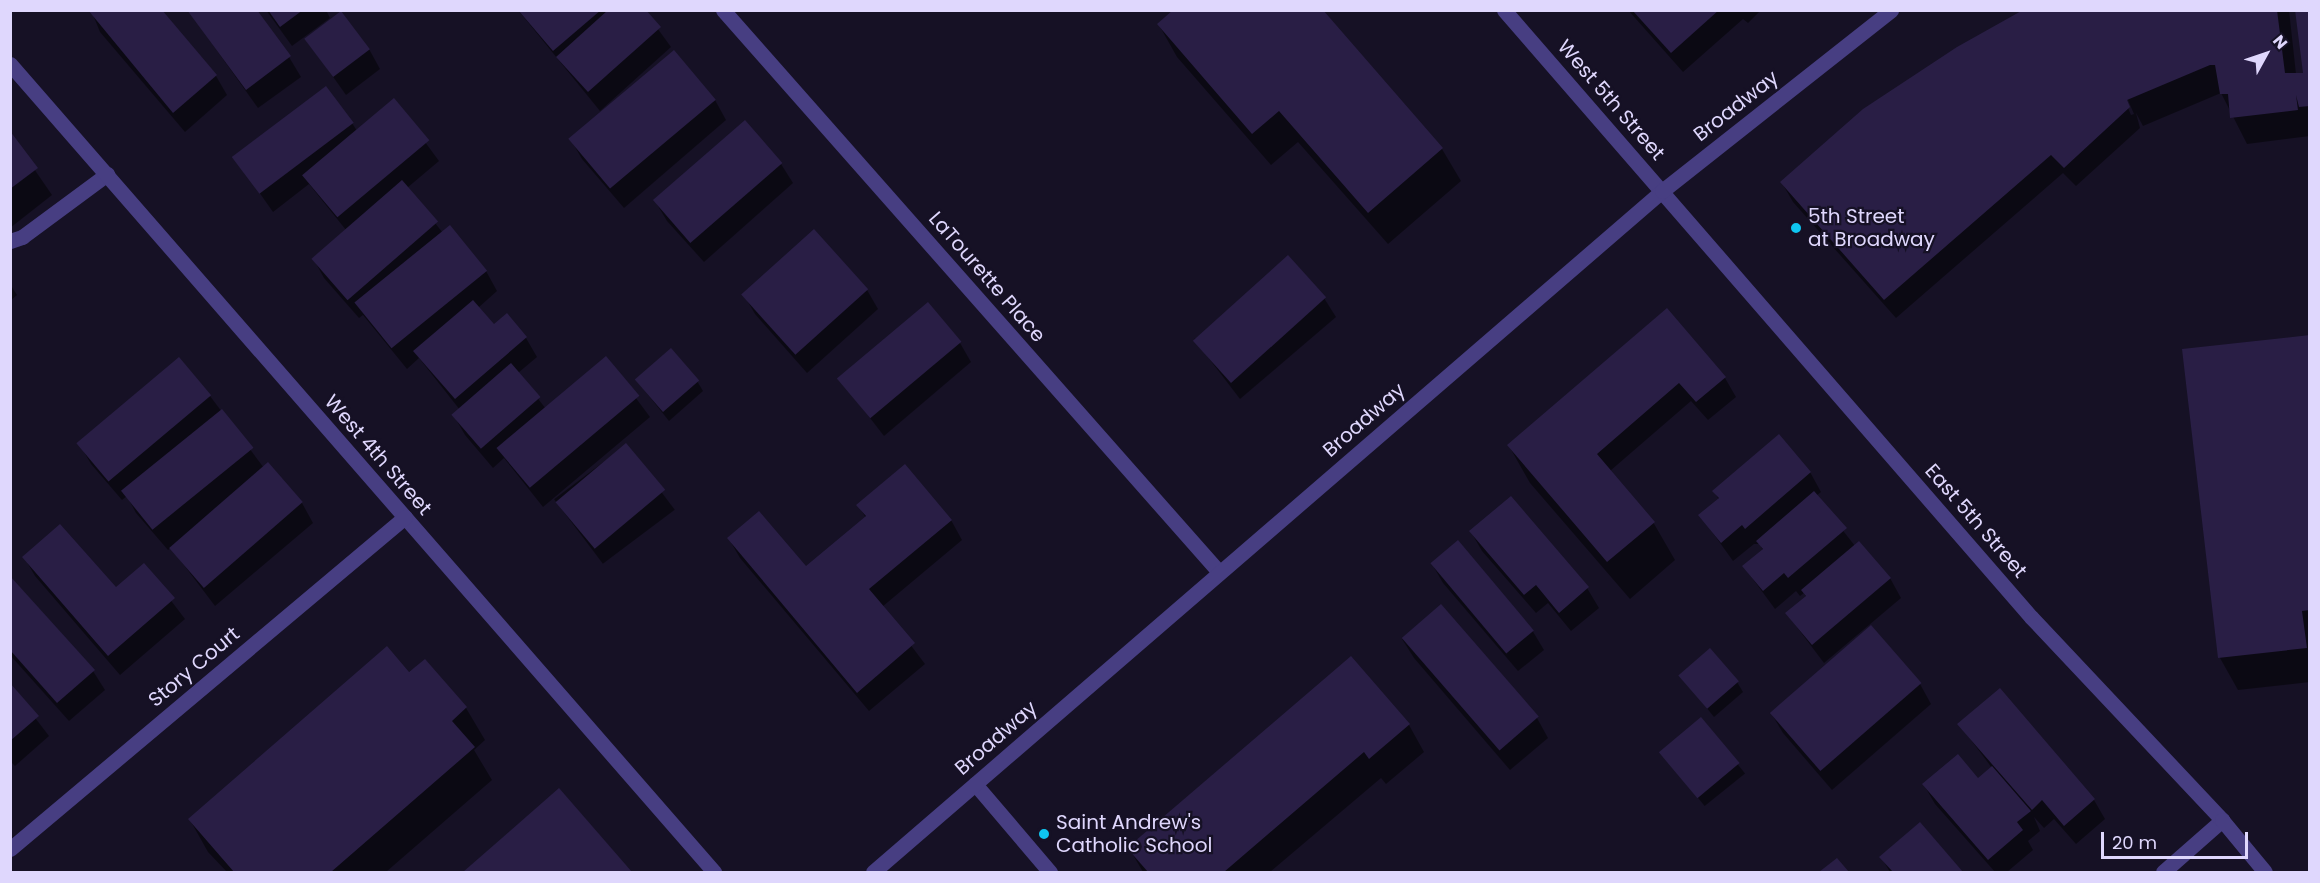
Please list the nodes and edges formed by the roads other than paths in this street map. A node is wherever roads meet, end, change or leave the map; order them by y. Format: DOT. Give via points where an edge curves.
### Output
graph roads {
  1 [pos="723,10"];
  2 [pos="1504,10"];
  3 [pos="1891,10"];
  4 [pos="10,64"];
  5 [pos="107,174"];
  6 [pos="1662,191"];
  7 [pos="10,241"];
  8 [pos="405,517"];
  9 [pos="1220,572"];
  10 [pos="975,784"];
  11 [pos="2222,820"];
  12 [pos="10,849"];
  13 [pos="714,873"];
  14 [pos="873,873"];
  15 [pos="1050,873"];
  16 [pos="2163,873"];
  17 [pos="2265,873"];
  1 -- 9 [label="street, LaTourette Place"];
  2 -- 6 [label="street, West 5th Street"];
  3 -- 6 [label="street, Broadway"];
  4 -- 5 [label="street, West 4th Street"];
  5 -- 7 [label="street" via="22,237"];
  5 -- 8 [label="street, West 4th Street"];
  6 -- 9 [label="street, Broadway"];
  6 -- 11 [label="street, East 5th Street" via="2031,617"];
  8 -- 12 [label="street, Story Court"];
  8 -- 13 [label="street, West 4th Street"];
  9 -- 10 [label="street, Broadway"];
  10 -- 14 [label="street, Broadway"];
  10 -- 15 [label="street"];
  11 -- 16 [label="street"];
  11 -- 17 [label="street, East 5th Street"];
}
